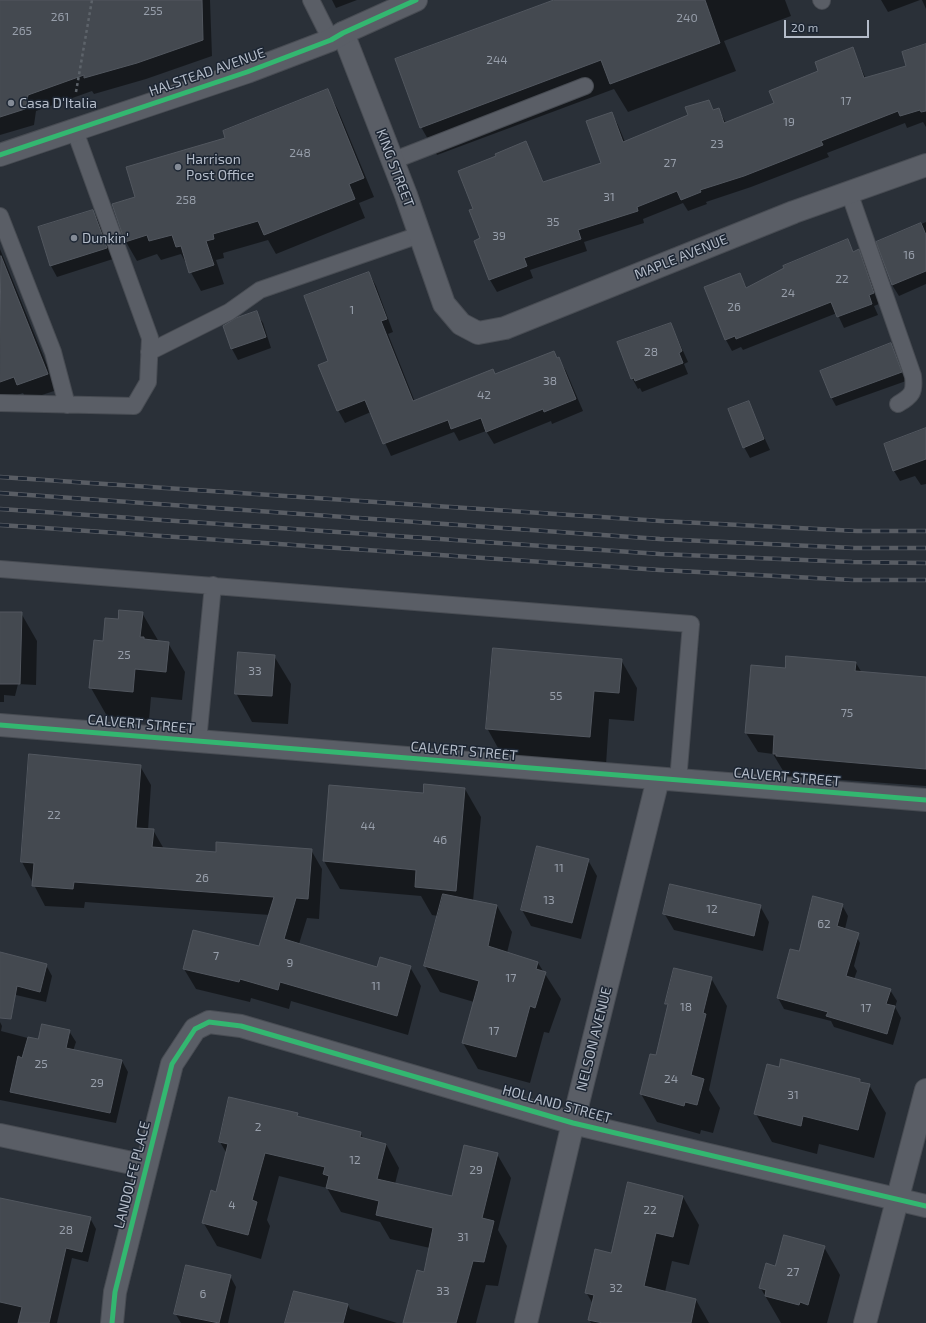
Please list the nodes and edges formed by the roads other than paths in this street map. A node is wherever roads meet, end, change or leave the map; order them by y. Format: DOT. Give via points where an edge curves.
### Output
graph roads {
  1 [pos="311,0"];
  2 [pos="416,0"];
  3 [pos="337,36"];
  4 [pos="585,86"];
  5 [pos="74,131"];
  6 [pos="0,155"];
  7 [pos="392,162"];
  8 [pos="926,165"];
  9 [pos="849,192"];
  10 [pos="0,216"];
  11 [pos="419,235"];
  12 [pos="444,304"];
  13 [pos="149,352"];
  14 [pos="0,404"];
  15 [pos="898,404"];
  16 [pos="67,405"];
  17 [pos="0,569"];
  18 [pos="213,585"];
  19 [pos="0,725"];
  20 [pos="198,741"];
  21 [pos="668,780"];
  22 [pos="926,800"];
  23 [pos="190,1038"];
  24 [pos="926,1090"];
  25 [pos="573,1123"];
  26 [pos="0,1135"];
  27 [pos="146,1166"];
  28 [pos="898,1199"];
  29 [pos="926,1206"];
  30 [pos="112,1323"];
  31 [pos="526,1323"];
  32 [pos="865,1323"];
  1 -- 3 [label="lane"];
  2 -- 3 [label="street, HALSTEAD AVENUE"];
  3 -- 5 [label="street, HALSTEAD AVENUE" via="247,72"];
  3 -- 7 [label="street, KING STREET"];
  4 -- 7 [label="lane"];
  5 -- 6 [label="street, HALSTEAD AVENUE"];
  5 -- 13 [label="lane" via="150,338"];
  7 -- 11 [label="street, KING STREET"];
  8 -- 9 [label="street, MAPLE AVENUE"];
  9 -- 12 [label="street, MAPLE AVENUE" via="505,328 478,333 461,324"];
  9 -- 15 [label="lane" via="913,376 914,387 909,398"];
  10 -- 16 [label="lane" via="53,352"];
  11 -- 12 [label="street, KING STREET"];
  11 -- 13 [label="lane" via="260,290 229,312"];
  13 -- 16 [label="lane" via="148,382 134,406"];
  14 -- 16 [label="lane"];
  17 -- 18 [label="lane"];
  18 -- 20 [label="lane"];
  18 -- 21 [label="lane" via="691,624"];
  19 -- 20 [label="street, CALVERT STREET"];
  20 -- 21 [label="street, CALVERT STREET"];
  21 -- 22 [label="street, CALVERT STREET"];
  21 -- 25 [label="street, NELSON AVENUE"];
  23 -- 25 [label="street, HOLLAND STREET" via="195,1029 209,1022 241,1026"];
  23 -- 27 [label="street, LANDOLFE PLACE" via="172,1064"];
  24 -- 28 [label="street"];
  25 -- 28 [label="street, HOLLAND STREET"];
  25 -- 31 [label="street, NELSON AVENUE"];
  26 -- 27 [label="street"];
  27 -- 30 [label="street, LANDOLFE PLACE" via="115,1292"];
  28 -- 29 [label="street, HOLLAND STREET"];
  28 -- 32 [label="street"];
}
